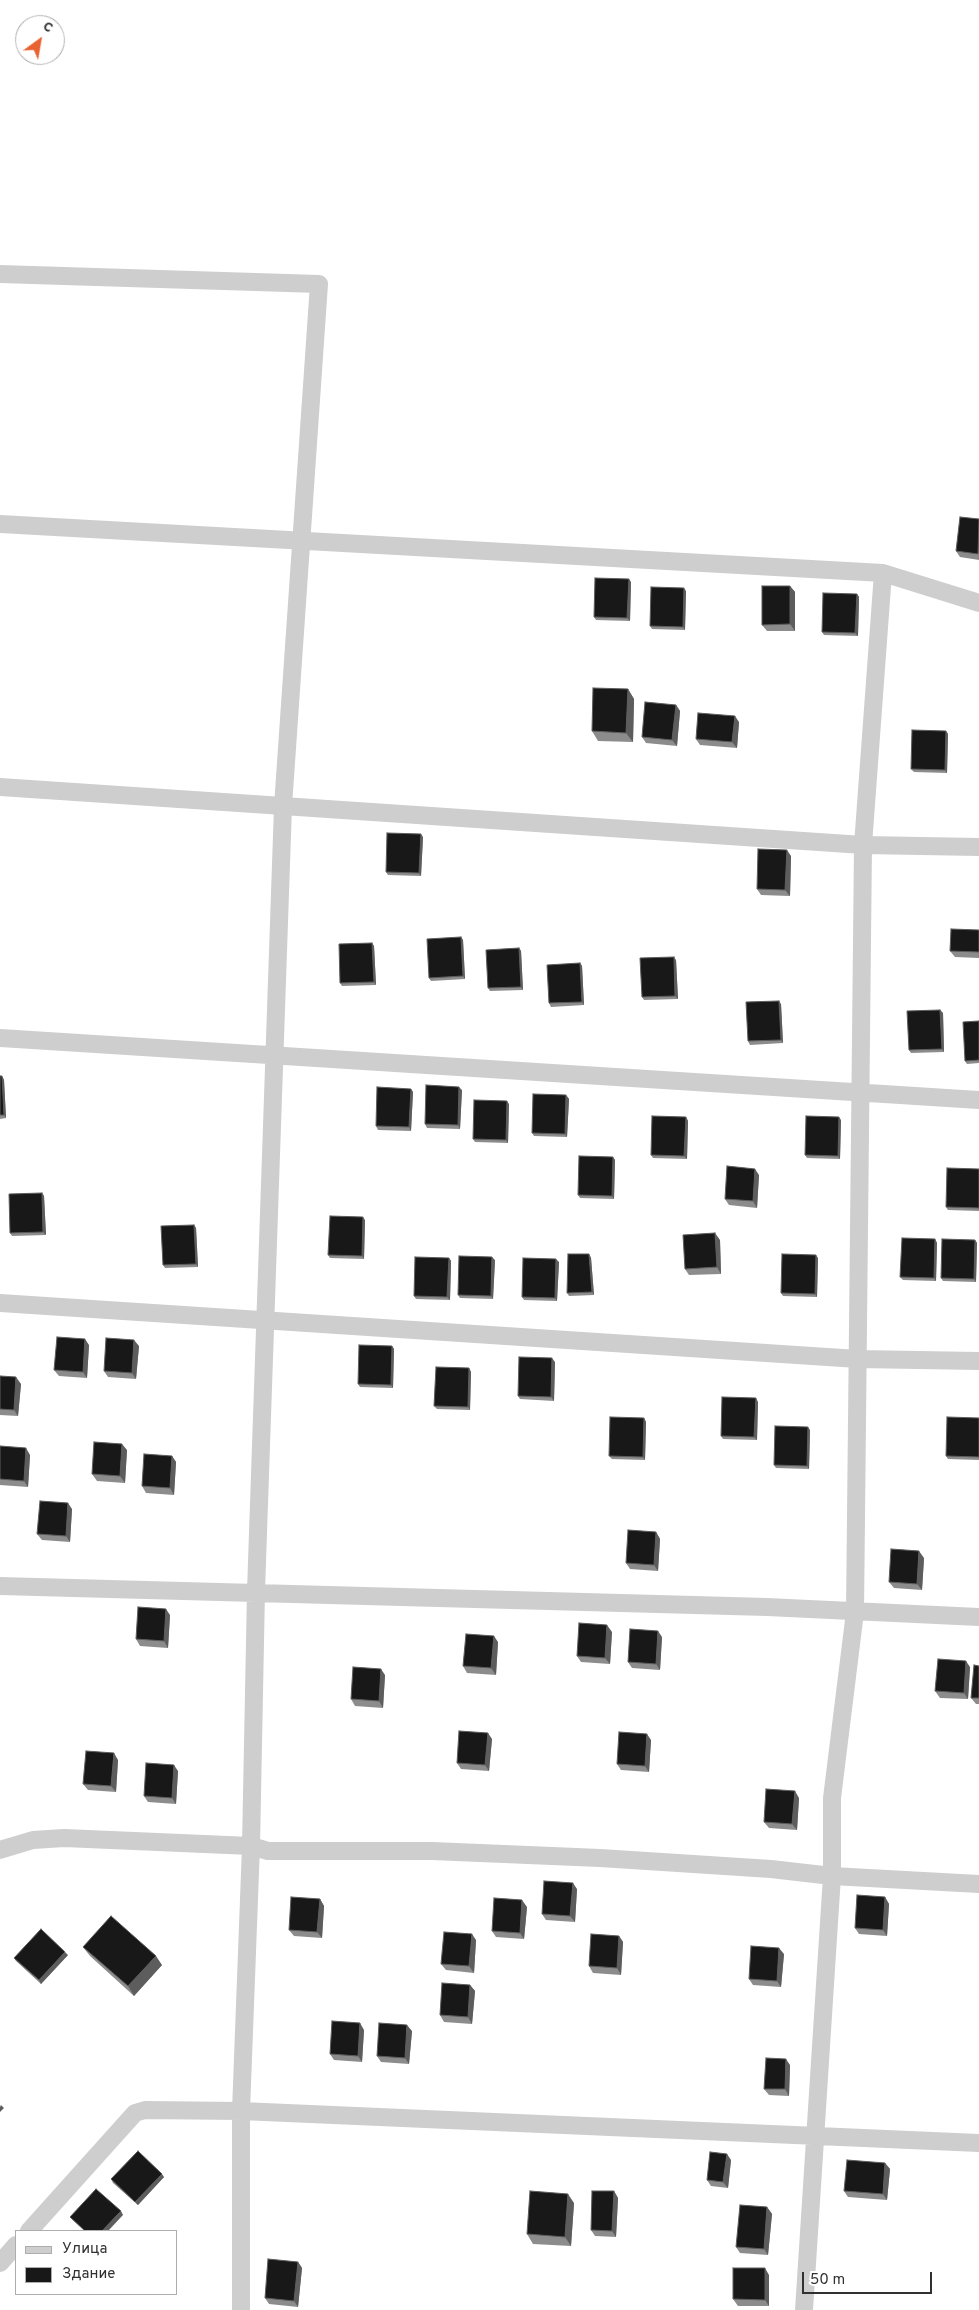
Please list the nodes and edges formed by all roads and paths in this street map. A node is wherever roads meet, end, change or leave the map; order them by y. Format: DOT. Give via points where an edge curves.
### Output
graph roads {
  1 [pos="0,274"];
  2 [pos="0,524"];
  3 [pos="301,541"];
  4 [pos="883,573"];
  5 [pos="979,602"];
  6 [pos="0,787"];
  7 [pos="283,806"];
  8 [pos="862,845"];
  9 [pos="979,847"];
  10 [pos="0,1038"];
  11 [pos="275,1055"];
  12 [pos="860,1092"];
  13 [pos="979,1100"];
  14 [pos="0,1304"];
  15 [pos="265,1320"];
  16 [pos="858,1359"];
  17 [pos="979,1361"];
  18 [pos="0,1586"];
  19 [pos="256,1591"];
  20 [pos="855,1612"];
  21 [pos="979,1617"];
  22 [pos="251,1846"];
  23 [pos="0,1850"];
  24 [pos="832,1876"];
  25 [pos="979,1884"];
  26 [pos="241,2111"];
  27 [pos="816,2137"];
  28 [pos="979,2143"];
  29 [pos="30,2230"];
  30 [pos="15,2246"];
  31 [pos="0,2263"];
  32 [pos="241,2310"];
  33 [pos="804,2310"];
  1 -- 3 [label="street" via="319,284"];
  2 -- 3 [label="street"];
  3 -- 4 [label="street"];
  3 -- 7 [label="street"];
  4 -- 5 [label="street"];
  4 -- 8 [label="street"];
  6 -- 7 [label="street"];
  7 -- 8 [label="street"];
  7 -- 11 [label="street"];
  8 -- 9 [label="street"];
  8 -- 12 [label="street"];
  10 -- 11 [label="street"];
  11 -- 12 [label="street"];
  11 -- 15 [label="street"];
  12 -- 13 [label="street"];
  12 -- 16 [label="street"];
  14 -- 15 [label="street"];
  15 -- 16 [label="street"];
  15 -- 19 [label="street"];
  16 -- 17 [label="street"];
  16 -- 20 [label="street"];
  18 -- 19 [label="street"];
  19 -- 20 [label="street" via="757,1606"];
  19 -- 22 [label="street"];
  20 -- 21 [label="street"];
  20 -- 24 [label="street" via="832,1798"];
  22 -- 23 [label="street" via="64,1838 33,1840"];
  22 -- 24 [label="street" via="268,1851 432,1851 600,1858"];
  22 -- 26 [label="street"];
  24 -- 25 [label="street"];
  24 -- 27 [label="street"];
  26 -- 27 [label="street"];
  26 -- 29 [label="street" via="145,2110 135,2113"];
  26 -- 32 [label="street"];
  27 -- 28 [label="street"];
  27 -- 33 [label="street"];
  30 -- 31 [label="street"];
}
